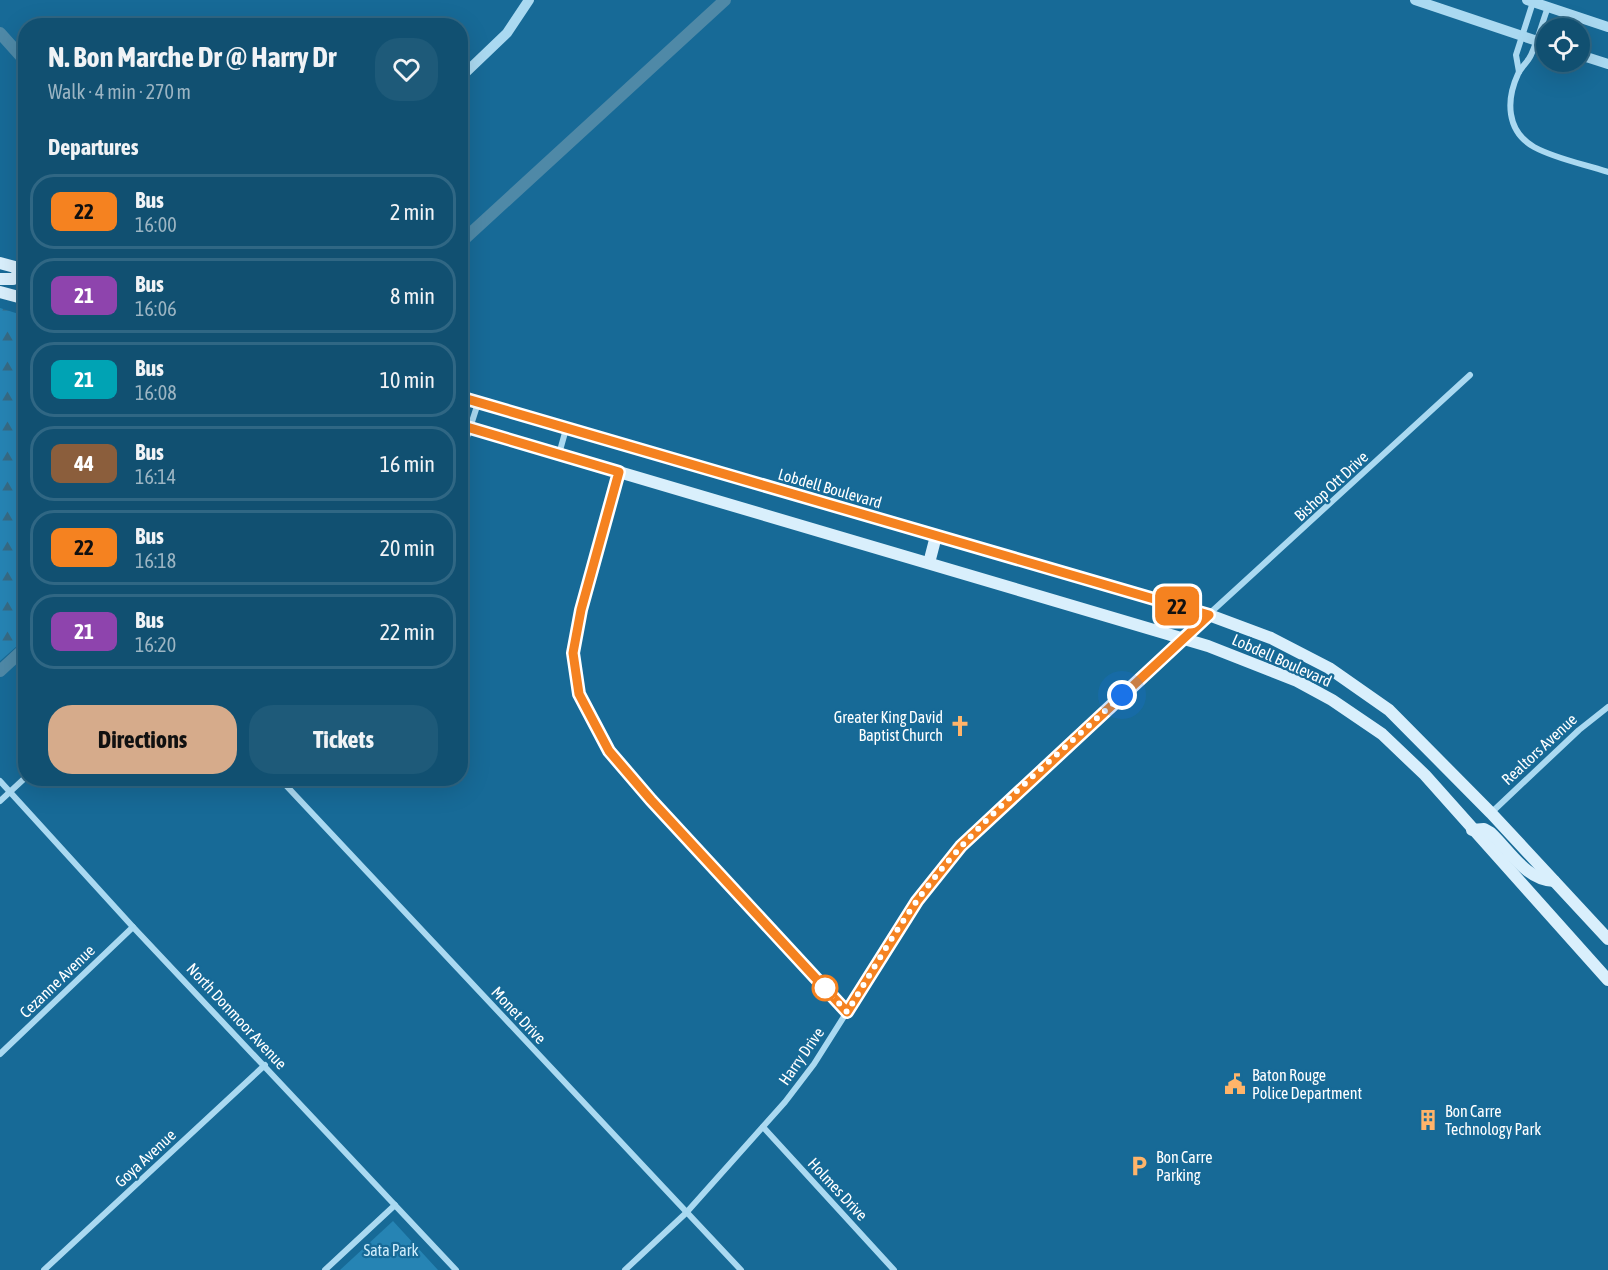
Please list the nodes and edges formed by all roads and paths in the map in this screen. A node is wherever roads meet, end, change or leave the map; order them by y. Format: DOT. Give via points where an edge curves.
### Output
graph roads {
  1 [pos="529,0"];
  2 [pos="1414,0"];
  3 [pos="1530,1"];
  4 [pos="1548,7"];
  5 [pos="1546,18"];
  6 [pos="1608,27"];
  7 [pos="1522,35"];
  8 [pos="1536,40"];
  9 [pos="1536,48"];
  10 [pos="1590,58"];
  11 [pos="1608,64"];
  12 [pos="468,70"];
  13 [pos="1519,73"];
  14 [pos="1608,172"];
  15 [pos="0,263"];
  16 [pos="18,268"];
  17 [pos="18,275"];
  18 [pos="0,279"];
  19 [pos="0,292"];
  20 [pos="18,297"];
  21 [pos="1470,375"];
  22 [pos="468,399"];
  23 [pos="478,402"];
  24 [pos="468,422"];
  25 [pos="468,427"];
  26 [pos="566,429"];
  27 [pos="559,454"];
  28 [pos="619,472"];
  29 [pos="936,536"];
  30 [pos="928,563"];
  31 [pos="1209,615"];
  32 [pos="1182,638"];
  33 [pos="1608,707"];
  34 [pos="0,781"];
  35 [pos="18,784"];
  36 [pos="286,786"];
  37 [pos="10,791"];
  38 [pos="0,801"];
  39 [pos="1491,813"];
  40 [pos="1472,830"];
  41 [pos="1554,881"];
  42 [pos="133,927"];
  43 [pos="1608,939"];
  44 [pos="1608,980"];
  45 [pos="847,1012"];
  46 [pos="0,1054"];
  47 [pos="265,1065"];
  48 [pos="763,1127"];
  49 [pos="395,1205"];
  50 [pos="686,1213"];
  51 [pos="44,1270"];
  52 [pos="326,1270"];
  53 [pos="456,1270"];
  54 [pos="625,1270"];
  55 [pos="741,1270"];
  56 [pos="894,1270"];
  1 -- 12 [label="street" via="507,33"];
  2 -- 7 [label="street"];
  3 -- 4 [label="street"];
  3 -- 7 [label="street"];
  4 -- 5 [label="street"];
  4 -- 6 [label="street"];
  7 -- 8 [label="street"];
  7 -- 13 [label="street" via="1516,55"];
  9 -- 13 [label="street"];
  10 -- 11 [label="street"];
  13 -- 14 [label="street" via="1510,116 1524,140 1544,151"];
  15 -- 16 [label="main road"];
  17 -- 18 [label="main road"];
  19 -- 20 [label="main road"];
  21 -- 31 [label="street, Bishop Ott Drive"];
  22 -- 23 [label="main road, Lobdell Boulevard"];
  23 -- 24 [label="street"];
  23 -- 26 [label="main road, Lobdell Boulevard"];
  25 -- 27 [label="main road, Lobdell Boulevard"];
  26 -- 27 [label="street"];
  26 -- 29 [label="main road, Lobdell Boulevard"];
  27 -- 28 [label="main road, Lobdell Boulevard"];
  28 -- 30 [label="main road, Lobdell Boulevard"];
  28 -- 45 [label="street" via="573,653 579,694 609,751"];
  29 -- 30 [label="main road"];
  29 -- 31 [label="main road, Lobdell Boulevard"];
  30 -- 32 [label="main road, Lobdell Boulevard"];
  31 -- 32 [label="main road"];
  31 -- 39 [label="main road, Lobdell Boulevard" via="1271,638 1338,674 1389,710"];
  32 -- 40 [label="main road, Lobdell Boulevard" via="1267,668 1352,713 1382,734 1425,775"];
  32 -- 45 [label="street, Harry Drive" via="961,846 917,901"];
  33 -- 39 [label="street, Realtors Avenue" via="1578,730"];
  34 -- 37 [label="street, North Donmoor Avenue"];
  35 -- 37 [label="street"];
  36 -- 50 [label="street, Monet Drive"];
  37 -- 38 [label="street"];
  37 -- 42 [label="street, North Donmoor Avenue"];
  39 -- 40 [label="main road"];
  39 -- 41 [label="main road, Lobdell Boulevard"];
  40 -- 41 [label="main road" via="1491,833 1528,872 1542,881"];
  40 -- 44 [label="main road, Lobdell Boulevard"];
  41 -- 43 [label="main road, Lobdell Boulevard"];
  42 -- 46 [label="street, Cezanne Avenue"];
  42 -- 47 [label="street, North Donmoor Avenue"];
  45 -- 48 [label="street, Harry Drive" via="813,1064"];
  47 -- 49 [label="street, North Donmoor Avenue"];
  47 -- 51 [label="street, Goya Avenue"];
  48 -- 50 [label="street, Harry Drive"];
  48 -- 56 [label="street, Holmes Drive"];
  49 -- 52 [label="street"];
  49 -- 53 [label="street, North Donmoor Avenue"];
  50 -- 54 [label="street, Harry Drive"];
  50 -- 55 [label="street, Monet Drive"];
}
